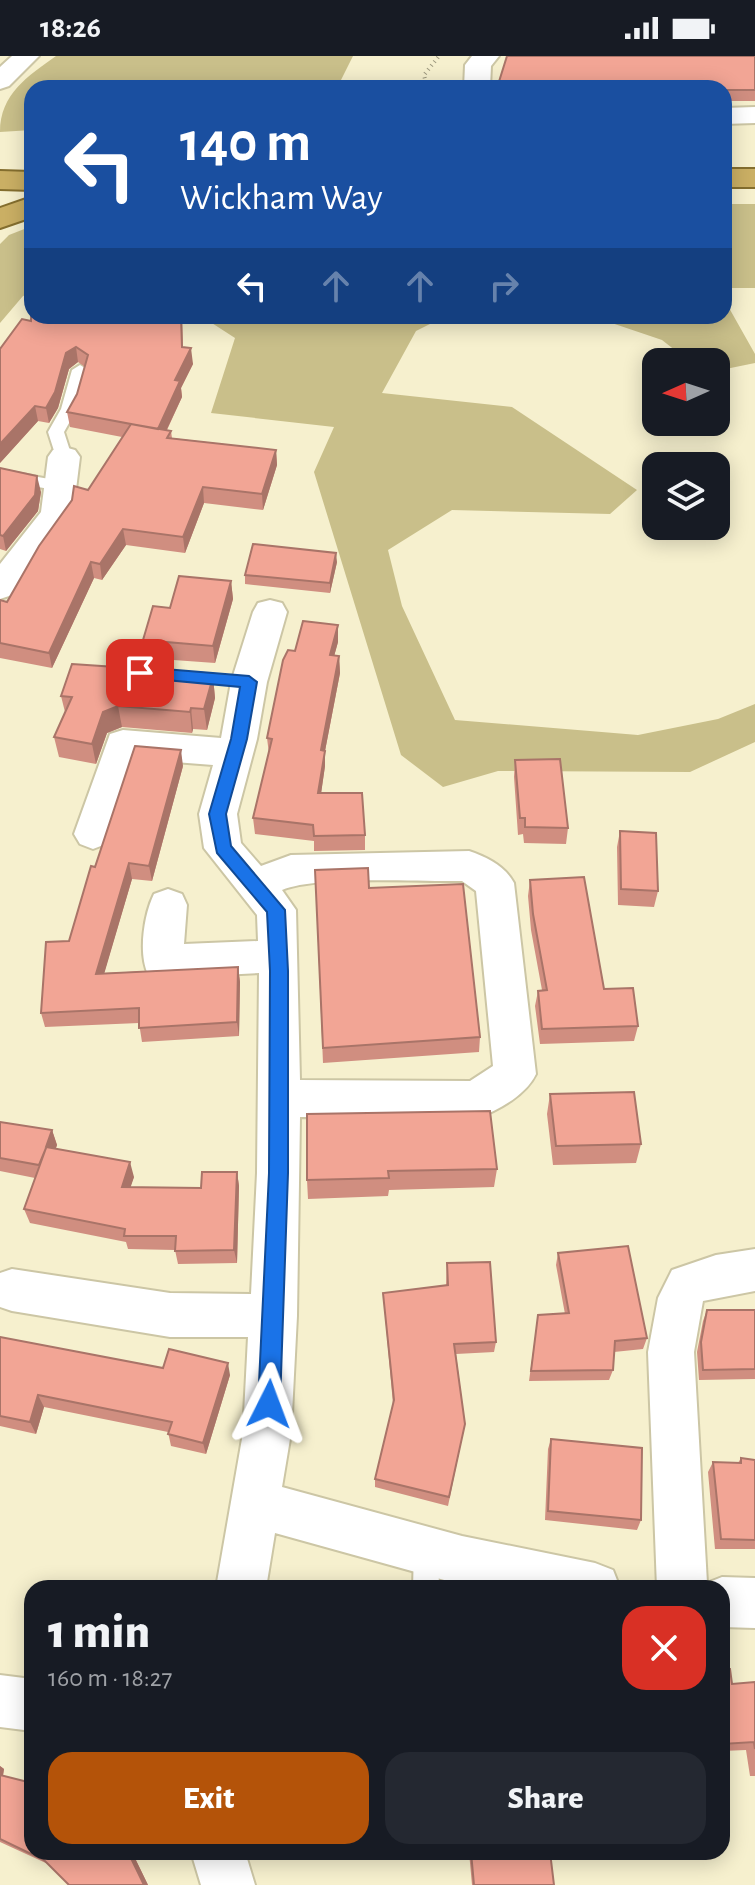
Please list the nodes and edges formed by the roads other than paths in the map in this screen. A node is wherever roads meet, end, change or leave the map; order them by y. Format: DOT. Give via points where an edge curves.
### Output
graph roads {
  1 [pos="26,56"];
  2 [pos="486,56"];
  3 [pos="477,80"];
  4 [pos="0,81"];
  5 [pos="755,115"];
  6 [pos="732,116"];
  7 [pos="732,178"];
  8 [pos="755,178"];
  9 [pos="0,180"];
  10 [pos="24,181"];
  11 [pos="24,209"];
  12 [pos="0,219"];
  13 [pos="80,370"];
  14 [pos="62,472"];
  15 [pos="0,475"];
  16 [pos="1,585"];
  17 [pos="270,612"];
  18 [pos="235,753"];
  19 [pos="93,834"];
  20 [pos="256,885"];
  21 [pos="168,905"];
  22 [pos="279,956"];
  23 [pos="278,1100"];
  24 [pos="755,1270"];
  25 [pos="12,1290"];
  26 [pos="274,1316"];
  27 [pos="257,1504"];
  28 [pos="426,1569"];
  29 [pos="243,1580"];
  30 [pos="524,1580"];
  31 [pos="682,1580"];
  32 [pos="730,1602"];
  33 [pos="755,1603"];
  34 [pos="0,1701"];
  35 [pos="24,1704"];
  36 [pos="220,1860"];
  37 [pos="228,1885"];
  1 -- 4 [label="street"];
  2 -- 3 [label="street" via="478,65"];
  5 -- 6 [label="street"];
  7 -- 8 [label="highway"];
  9 -- 10 [label="highway"];
  11 -- 12 [label="highway"];
  13 -- 14 [label="lane" via="56,432"];
  14 -- 15 [label="lane"];
  14 -- 16 [label="street" via="57,514"];
  17 -- 18 [label="street" via="234,680"];
  18 -- 19 [label="street" via="123,744"];
  18 -- 20 [label="street" via="218,814 221,837 223,848"];
  20 -- 22 [label="street" via="276,910"];
  20 -- 23 [label="street" via="291,870 361,866 469,866 495,883 515,1074 477,1100"];
  21 -- 22 [label="street" via="162,962"];
  22 -- 23 [label="street"];
  23 -- 26 [label="street"];
  24 -- 31 [label="street" via="688,1285 681,1298 671,1352"];
  25 -- 26 [label="street" via="170,1315"];
  26 -- 27 [label="street"];
  27 -- 28 [label="street"];
  27 -- 29 [label="street"];
  28 -- 30 [label="street"];
  32 -- 33 [label="street"];
  34 -- 35 [label="street"];
  36 -- 37 [label="street"];
}
